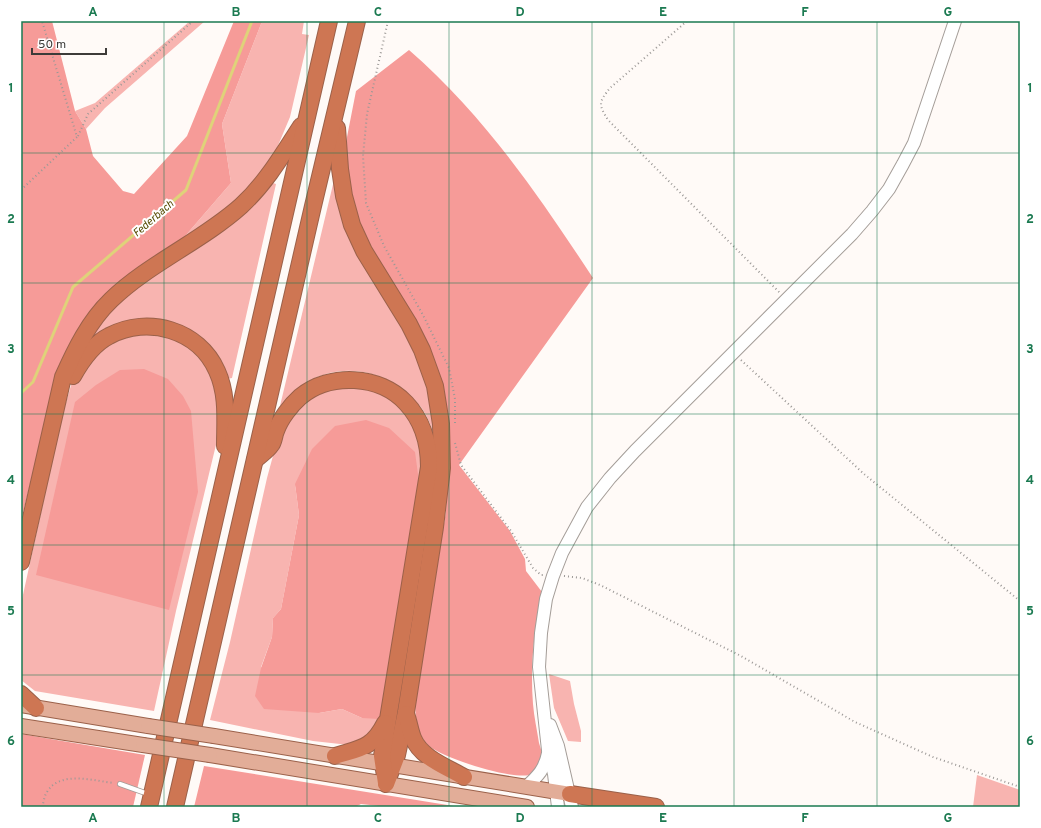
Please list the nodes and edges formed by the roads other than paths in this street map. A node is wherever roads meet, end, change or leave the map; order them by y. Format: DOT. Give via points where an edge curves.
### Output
graph roads {
  1 [pos="329,21"];
  2 [pos="357,21"];
  3 [pos="955,21"];
  4 [pos="336,112"];
  5 [pos="307,116"];
  6 [pos="54,419"];
  7 [pos="255,460"];
  8 [pos="224,479"];
  9 [pos="21,562"];
  10 [pos="21,694"];
  11 [pos="28,706"];
  12 [pos="398,712"];
  13 [pos="545,712"];
  14 [pos="21,726"];
  15 [pos="548,750"];
  16 [pos="335,756"];
  17 [pos="388,765"];
  18 [pos="464,777"];
  19 [pos="120,784"];
  20 [pos="386,784"];
  21 [pos="526,787"];
  22 [pos="566,798"];
  23 [pos="150,801"];
  24 [pos="175,807"];
  25 [pos="525,807"];
  26 [pos="558,807"];
  27 [pos="656,807"];
  1 -- 5 [label="highway"];
  2 -- 4 [label="highway"];
  3 -- 13 [label="street" via="914,143 872,211 787,300 635,451 587,507 562,553 546,599 539,667"];
  4 -- 7 [label="highway"];
  4 -- 12 [label="highway" via="340,169 352,225 364,251 410,324 422,350 435,386 441,424 442,468 435,527"];
  5 -- 6 [label="highway" via="263,182 241,206 132,283 111,300 92,322 63,377"];
  5 -- 8 [label="highway"];
  6 -- 8 [label="highway" via="80,363 91,349 109,336 129,328 148,326 183,334 208,356 217,371 224,392"];
  6 -- 9 [label="highway"];
  7 -- 12 [label="highway" via="271,445 284,416 300,397 333,381 372,383 390,391 406,403 420,422 427,439 429,467"];
  7 -- 24 [label="highway"];
  8 -- 23 [label="highway"];
  10 -- 11 [label="highway"];
  11 -- 16 [label="main road, bridge"];
  12 -- 16 [label="highway" via="367,746"];
  12 -- 17 [label="highway" via="397,755"];
  12 -- 18 [label="highway" via="419,748 426,755"];
  13 -- 15 [label="street"];
  13 -- 22 [label="street" via="558,746"];
  14 -- 20 [label="main road, bridge"];
  15 -- 21 [label="street" via="543,769"];
  15 -- 22 [label="street"];
  16 -- 17 [label="main road"];
  17 -- 18 [label="main road"];
  17 -- 20 [label="highway"];
  18 -- 21 [label="main road"];
  19 -- 23 [label="lane"];
  20 -- 25 [label="main road"];
  21 -- 22 [label="main road"];
  22 -- 26 [label="street"];
  22 -- 27 [label="highway"];
}
